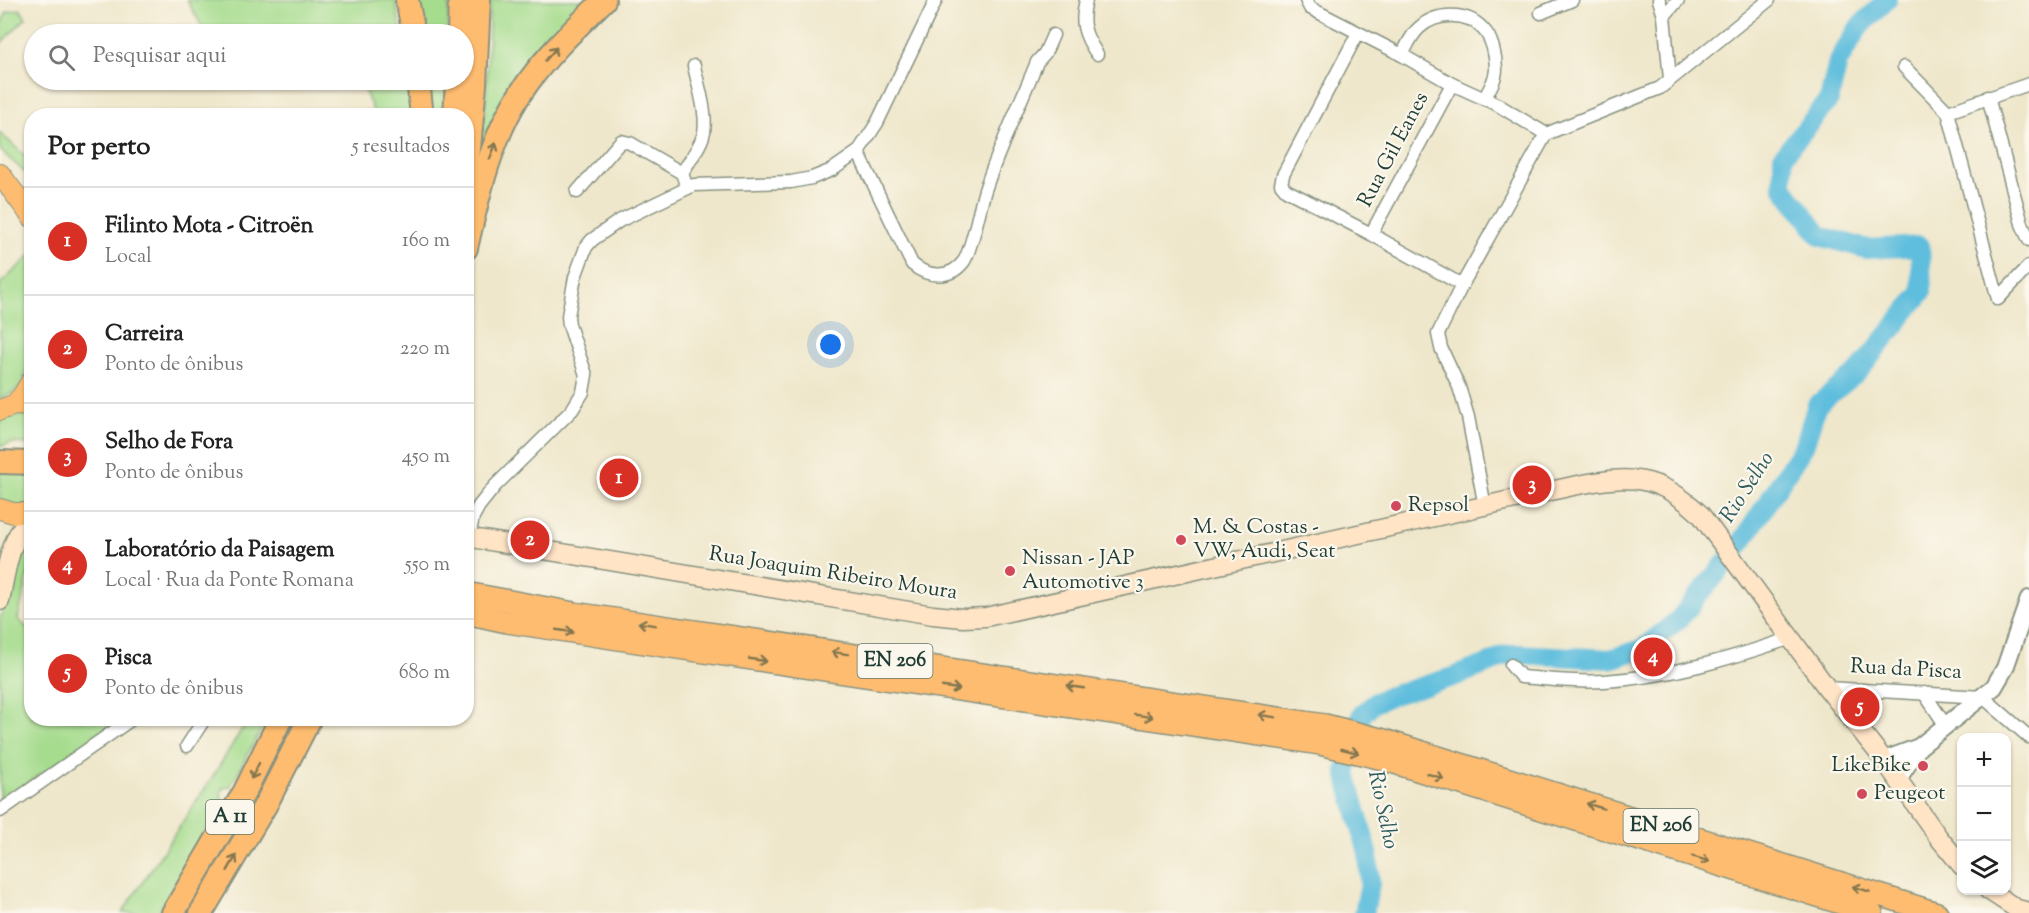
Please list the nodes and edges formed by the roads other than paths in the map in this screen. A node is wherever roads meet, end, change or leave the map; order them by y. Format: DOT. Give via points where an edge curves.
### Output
graph roads {
  1 [pos="407,0"];
  2 [pos="460,0"];
  3 [pos="479,0"];
  4 [pos="604,0"];
  5 [pos="936,0"];
  6 [pos="1086,0"];
  7 [pos="1306,0"];
  8 [pos="1572,0"];
  9 [pos="1659,0"];
  10 [pos="1678,0"];
  11 [pos="1768,0"];
  12 [pos="1541,13"];
  13 [pos="1664,16"];
  14 [pos="412,24"];
  15 [pos="459,24"];
  16 [pos="1358,33"];
  17 [pos="1053,35"];
  18 [pos="1097,54"];
  19 [pos="1402,56"];
  20 [pos="694,66"];
  21 [pos="1904,67"];
  22 [pos="1670,79"];
  23 [pos="1452,84"];
  24 [pos="2029,84"];
  25 [pos="419,90"];
  26 [pos="456,90"];
  27 [pos="1988,97"];
  28 [pos="1484,99"];
  29 [pos="421,108"];
  30 [pos="455,108"];
  31 [pos="473,108"];
  32 [pos="1948,112"];
  33 [pos="1546,134"];
  34 [pos="858,152"];
  35 [pos="0,160"];
  36 [pos="682,173"];
  37 [pos="0,174"];
  38 [pos="687,188"];
  39 [pos="24,189"];
  40 [pos="578,192"];
  41 [pos="24,206"];
  42 [pos="474,217"];
  43 [pos="1371,234"];
  44 [pos="2029,240"];
  45 [pos="2029,266"];
  46 [pos="1462,285"];
  47 [pos="24,393"];
  48 [pos="15,407"];
  49 [pos="0,452"];
  50 [pos="24,453"];
  51 [pos="0,462"];
  52 [pos="24,463"];
  53 [pos="1485,507"];
  54 [pos="0,509"];
  55 [pos="24,513"];
  56 [pos="474,515"];
  57 [pos="24,526"];
  58 [pos="474,538"];
  59 [pos="474,594"];
  60 [pos="2029,599"];
  61 [pos="0,601"];
  62 [pos="474,615"];
  63 [pos="474,620"];
  64 [pos="507,622"];
  65 [pos="1791,638"];
  66 [pos="1511,665"];
  67 [pos="1827,688"];
  68 [pos="1924,693"];
  69 [pos="1983,697"];
  70 [pos="122,726"];
  71 [pos="200,726"];
  72 [pos="277,726"];
  73 [pos="306,726"];
  74 [pos="1946,726"];
  75 [pos="1322,735"];
  76 [pos="2029,737"];
  77 [pos="187,746"];
  78 [pos="1919,747"];
  79 [pos="1382,749"];
  80 [pos="1884,760"];
  81 [pos="1898,779"];
  82 [pos="0,811"];
  83 [pos="1957,860"];
  84 [pos="1994,895"];
  85 [pos="2029,912"];
  86 [pos="173,913"];
  87 [pos="201,913"];
  88 [pos="1872,913"];
  89 [pos="1937,913"];
  1 -- 14 [label="highway"];
  2 -- 15 [label="highway"];
  3 -- 31 [label="highway"];
  42 -- 4 [label="highway, one-way" via="489,160 516,101 561,43"];
  5 -- 34 [label="street" via="877,123"];
  6 -- 18 [label="street" via="1085,33"];
  7 -- 16 [label="street" via="1310,8"];
  8 -- 12 [label="street"];
  9 -- 13 [label="street"];
  10 -- 13 [label="street"];
  11 -- 22 [label="street"];
  13 -- 22 [label="street"];
  16 -- 19 [label="street"];
  16 -- 43 [label="street" via="1281,184"];
  17 -- 34 [label="street" via="1036,62 986,188 965,260 948,273 935,276 912,264"];
  19 -- 23 [label="street"];
  19 -- 28 [label="street" via="1412,35 1427,21 1446,16 1474,22 1483,28 1494,53 1496,69"];
  20 -- 36 [label="street" via="704,131"];
  21 -- 32 [label="street"];
  22 -- 33 [label="street" via="1660,88"];
  23 -- 28 [label="street"];
  23 -- 43 [label="street, Rua Gil Eanes"];
  24 -- 27 [label="street"];
  25 -- 29 [label="highway"];
  26 -- 30 [label="highway"];
  27 -- 32 [label="street"];
  27 -- 44 [label="street"];
  28 -- 33 [label="street"];
  32 -- 45 [label="street" via="1998,298"];
  33 -- 46 [label="street"];
  34 -- 38 [label="street" via="812,178"];
  35 -- 39 [label="main road"];
  36 -- 38 [label="street"];
  36 -- 40 [label="street" via="621,141"];
  37 -- 41 [label="main road"];
  38 -- 56 [label="street" via="619,221 586,247 570,296 568,316 586,375 583,392 572,411 495,486"];
  43 -- 46 [label="street"];
  46 -- 53 [label="street" via="1438,334 1468,417"];
  47 -- 48 [label="main road"];
  49 -- 50 [label="highway"];
  51 -- 52 [label="highway"];
  53 -- 58 [label="main road, Rua Joaquim Ribeiro Moura" via="986,617 963,618"];
  53 -- 65 [label="main road, Rua Joaquim Ribeiro Moura" via="1604,480 1633,479 1655,484 1676,493 1701,515"];
  54 -- 55 [label="main road"];
  57 -- 61 [label="main road" via="7,566"];
  75 -- 59 [label="highway, EN 206, one-way"];
  60 -- 69 [label="street, Rua da Pisca" via="2005,668"];
  62 -- 64 [label="highway, EN 206"];
  63 -- 64 [label="highway"];
  64 -- 75 [label="highway, EN 206, one-way"];
  65 -- 66 [label="street" via="1722,660 1604,681 1521,677"];
  65 -- 67 [label="main road, Rua Joaquim Ribeiro Moura"];
  67 -- 68 [label="street, Rua da Pisca"];
  67 -- 80 [label="main road, Rua Joaquim Ribeiro Moura"];
  68 -- 69 [label="street, Rua da Pisca"];
  68 -- 74 [label="street"];
  69 -- 74 [label="street, Rua da Pisca"];
  69 -- 76 [label="street"];
  70 -- 82 [label="street"];
  71 -- 77 [label="street"];
  72 -- 86 [label="highway, A 11, one-way" via="245,791"];
  87 -- 73 [label="highway, A 11, one-way" via="266,804"];
  74 -- 78 [label="street, Rua da Pisca"];
  75 -- 79 [label="highway, EN 206"];
  78 -- 80 [label="street, Rua da Pisca"];
  78 -- 81 [label="street, Rua da Pisca"];
  79 -- 88 [label="highway, EN 206, one-way"];
  89 -- 79 [label="highway, EN 206, one-way"];
  80 -- 81 [label="main road, Rua Joaquim Ribeiro Moura"];
  81 -- 83 [label="main road, Rua Joaquim Ribeiro Moura"];
  84 -- 85 [label="main road"];
}
